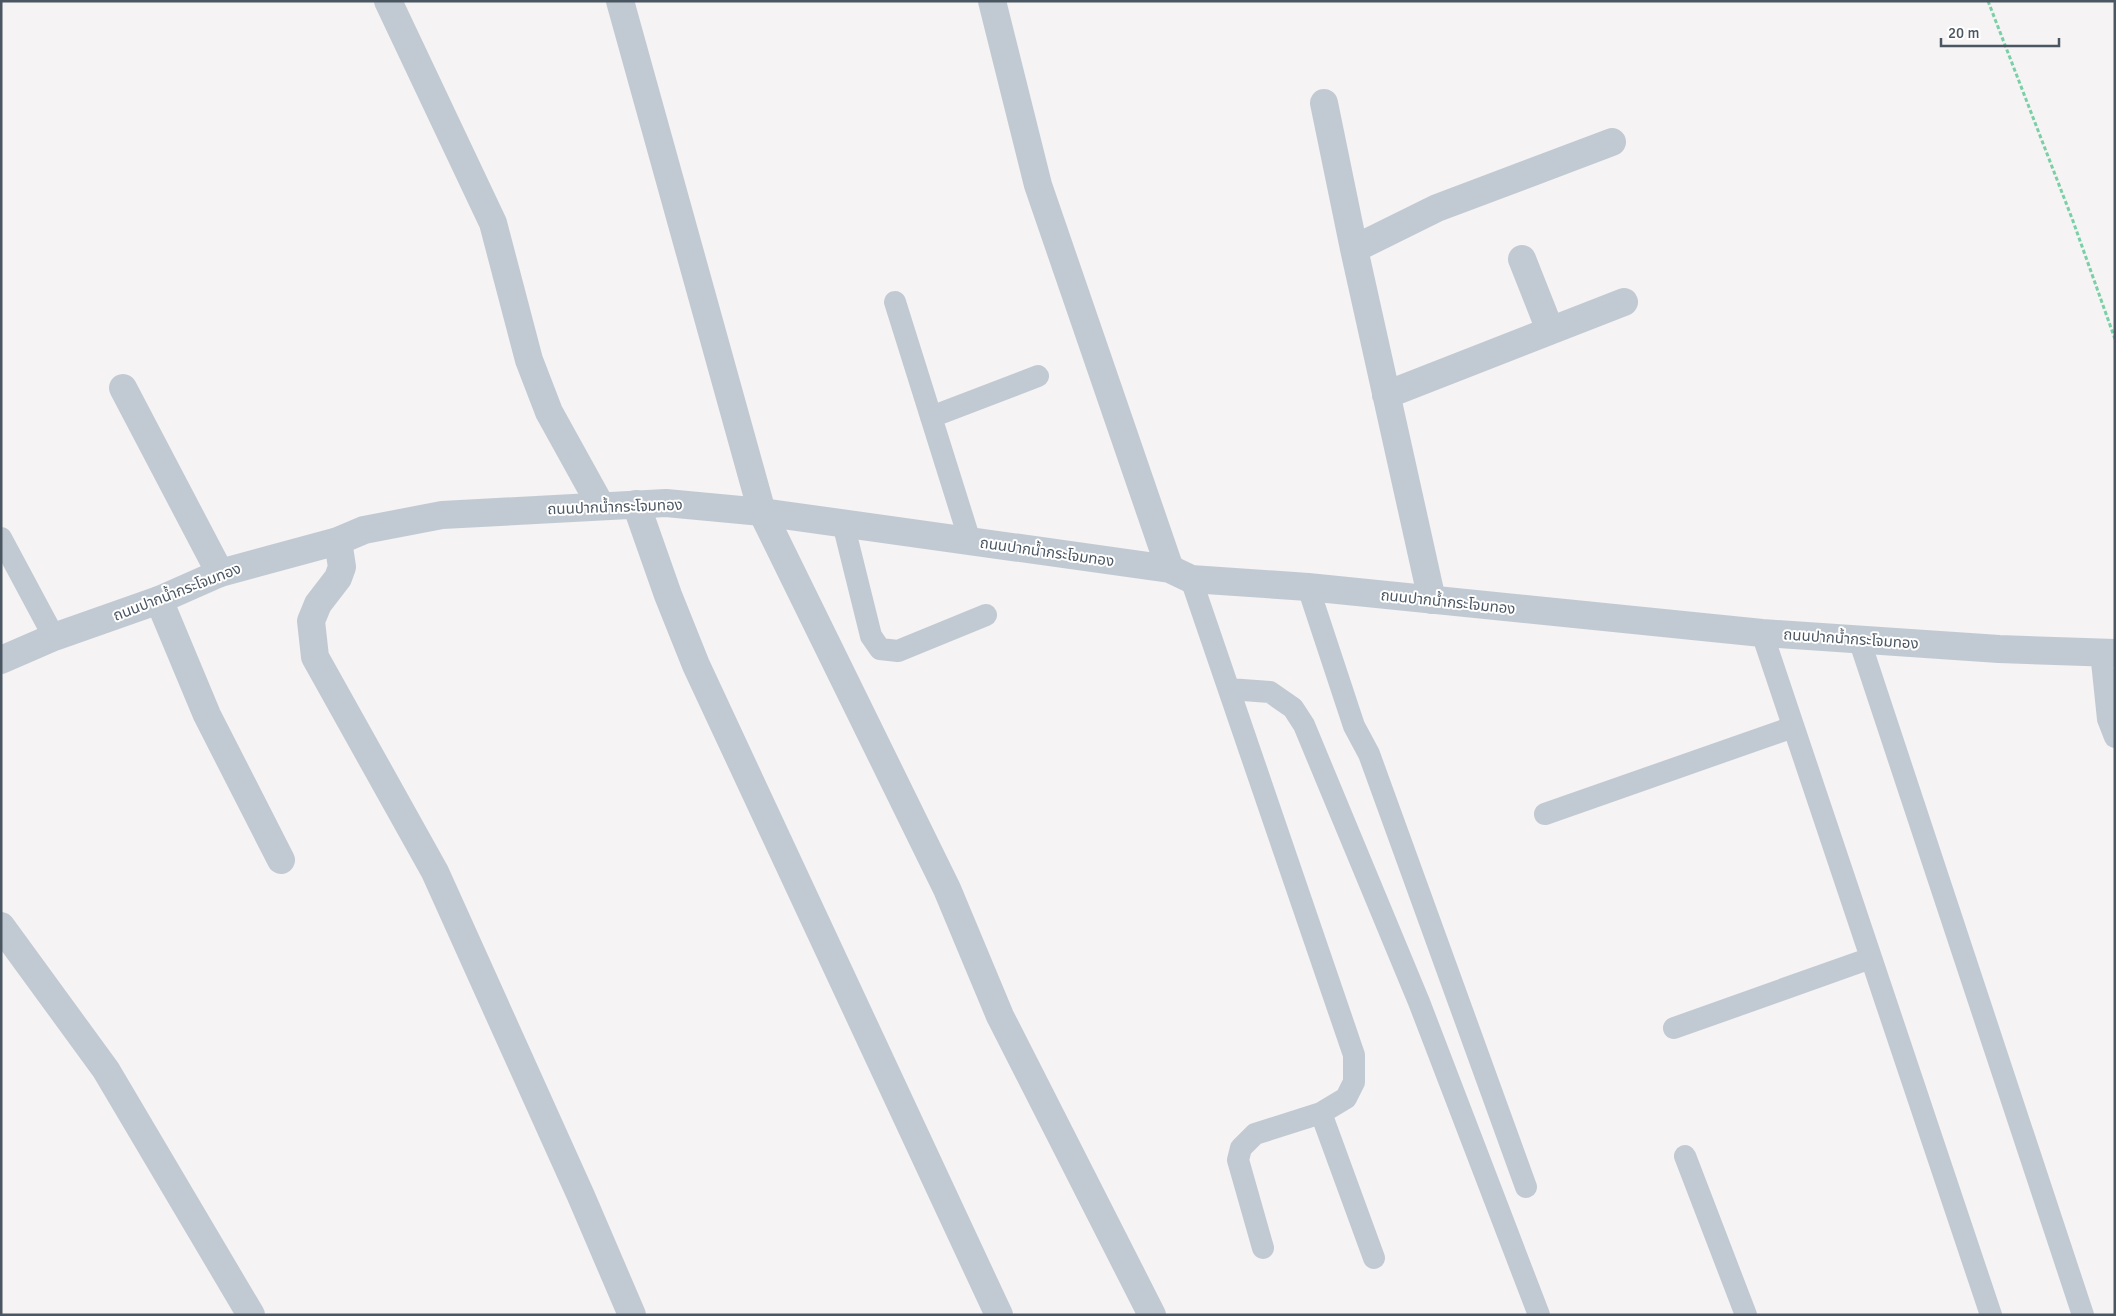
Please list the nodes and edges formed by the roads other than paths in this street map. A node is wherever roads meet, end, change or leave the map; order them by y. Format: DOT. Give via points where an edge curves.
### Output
graph roads {
  1 [pos="388,1"];
  2 [pos="620,1"];
  3 [pos="992,1"];
  4 [pos="1324,103"];
  5 [pos="1612,142"];
  6 [pos="1354,249"];
  7 [pos="1522,259"];
  8 [pos="895,302"];
  9 [pos="1624,302"];
  10 [pos="1550,330"];
  11 [pos="1038,376"];
  12 [pos="123,388"];
  13 [pos="1386,394"];
  14 [pos="931,418"];
  15 [pos="636,504"];
  16 [pos="601,506"];
  17 [pos="762,512"];
  18 [pos="843,523"];
  19 [pos="1,538"];
  20 [pos="338,541"];
  21 [pos="970,541"];
  22 [pos="220,573"];
  23 [pos="1180,574"];
  24 [pos="1308,588"];
  25 [pos="159,600"];
  26 [pos="1432,600"];
  27 [pos="986,615"];
  28 [pos="1762,632"];
  29 [pos="54,637"];
  30 [pos="1859,639"];
  31 [pos="2108,652"];
  32 [pos="1,660"];
  33 [pos="1229,689"];
  34 [pos="1793,727"];
  35 [pos="2115,737"];
  36 [pos="1545,814"];
  37 [pos="281,860"];
  38 [pos="1,926"];
  39 [pos="1871,958"];
  40 [pos="1674,1028"];
  41 [pos="1321,1112"];
  42 [pos="1684,1156"];
  43 [pos="1526,1187"];
  44 [pos="1263,1248"];
  45 [pos="1374,1258"];
  46 [pos="251,1315"];
  47 [pos="632,1315"];
  48 [pos="999,1315"];
  49 [pos="1152,1315"];
  50 [pos="1539,1315"];
  51 [pos="1746,1315"];
  52 [pos="1991,1315"];
  53 [pos="2083,1315"];
  1 -- 16 [label="street" via="493,224 529,360 549,412"];
  2 -- 17 [label="street"];
  3 -- 23 [label="street" via="1038,185"];
  4 -- 6 [label="street"];
  5 -- 6 [label="street" via="1437,208"];
  6 -- 13 [label="street"];
  7 -- 10 [label="street"];
  8 -- 14 [label="lane"];
  9 -- 10 [label="street"];
  10 -- 13 [label="street"];
  11 -- 14 [label="lane"];
  12 -- 22 [label="street"];
  13 -- 26 [label="street"];
  14 -- 21 [label="lane"];
  15 -- 16 [label="street, ถนนปากน้ำกระโจมทอง"];
  15 -- 17 [label="street, ถนนปากน้ำกระโจมทอง" via="666,503"];
  15 -- 48 [label="street" via="696,665"];
  16 -- 20 [label="street, ถนนปากน้ำกระโจมทอง" via="442,515 364,530"];
  17 -- 18 [label="street, ถนนปากน้ำกระโจมทอง"];
  17 -- 49 [label="street" via="947,889 1000,1016"];
  18 -- 21 [label="street, ถนนปากน้ำกระโจมทอง"];
  18 -- 27 [label="lane" via="871,636 880,649 898,651"];
  19 -- 29 [label="lane"];
  20 -- 22 [label="street, ถนนปากน้ำกระโจมทอง"];
  20 -- 47 [label="street" via="342,567 311,621 315,657 435,872"];
  21 -- 23 [label="street, ถนนปากน้ำกระโจมทอง"];
  22 -- 25 [label="street, ถนนปากน้ำกระโจมทอง"];
  23 -- 24 [label="street, ถนนปากน้ำกระโจมทอง"];
  23 -- 33 [label="lane"];
  24 -- 26 [label="street, ถนนปากน้ำกระโจมทอง"];
  24 -- 43 [label="lane" via="1354,726 1369,754"];
  25 -- 29 [label="street, ถนนปากน้ำกระโจมทอง"];
  25 -- 37 [label="street" via="208,715"];
  26 -- 28 [label="street, ถนนปากน้ำกระโจมทอง"];
  28 -- 30 [label="street, ถนนปากน้ำกระโจมทอง"];
  28 -- 34 [label="lane"];
  29 -- 32 [label="street, ถนนปากน้ำกระโจมทอง"];
  30 -- 31 [label="street, ถนนปากน้ำกระโจมทอง" via="1999,649"];
  30 -- 53 [label="lane"];
  31 -- 35 [label="lane" via="2108,719"];
  33 -- 41 [label="lane" via="1354,1055 1354,1082 1346,1098"];
  33 -- 50 [label="lane" via="1270,692 1292,708 1304,725 1419,1002"];
  34 -- 36 [label="lane"];
  34 -- 39 [label="lane"];
  38 -- 46 [label="street" via="106,1070"];
  39 -- 40 [label="lane"];
  39 -- 52 [label="lane"];
  41 -- 44 [label="lane" via="1255,1134 1242,1148 1238,1160"];
  41 -- 45 [label="lane"];
  42 -- 51 [label="lane"];
}
